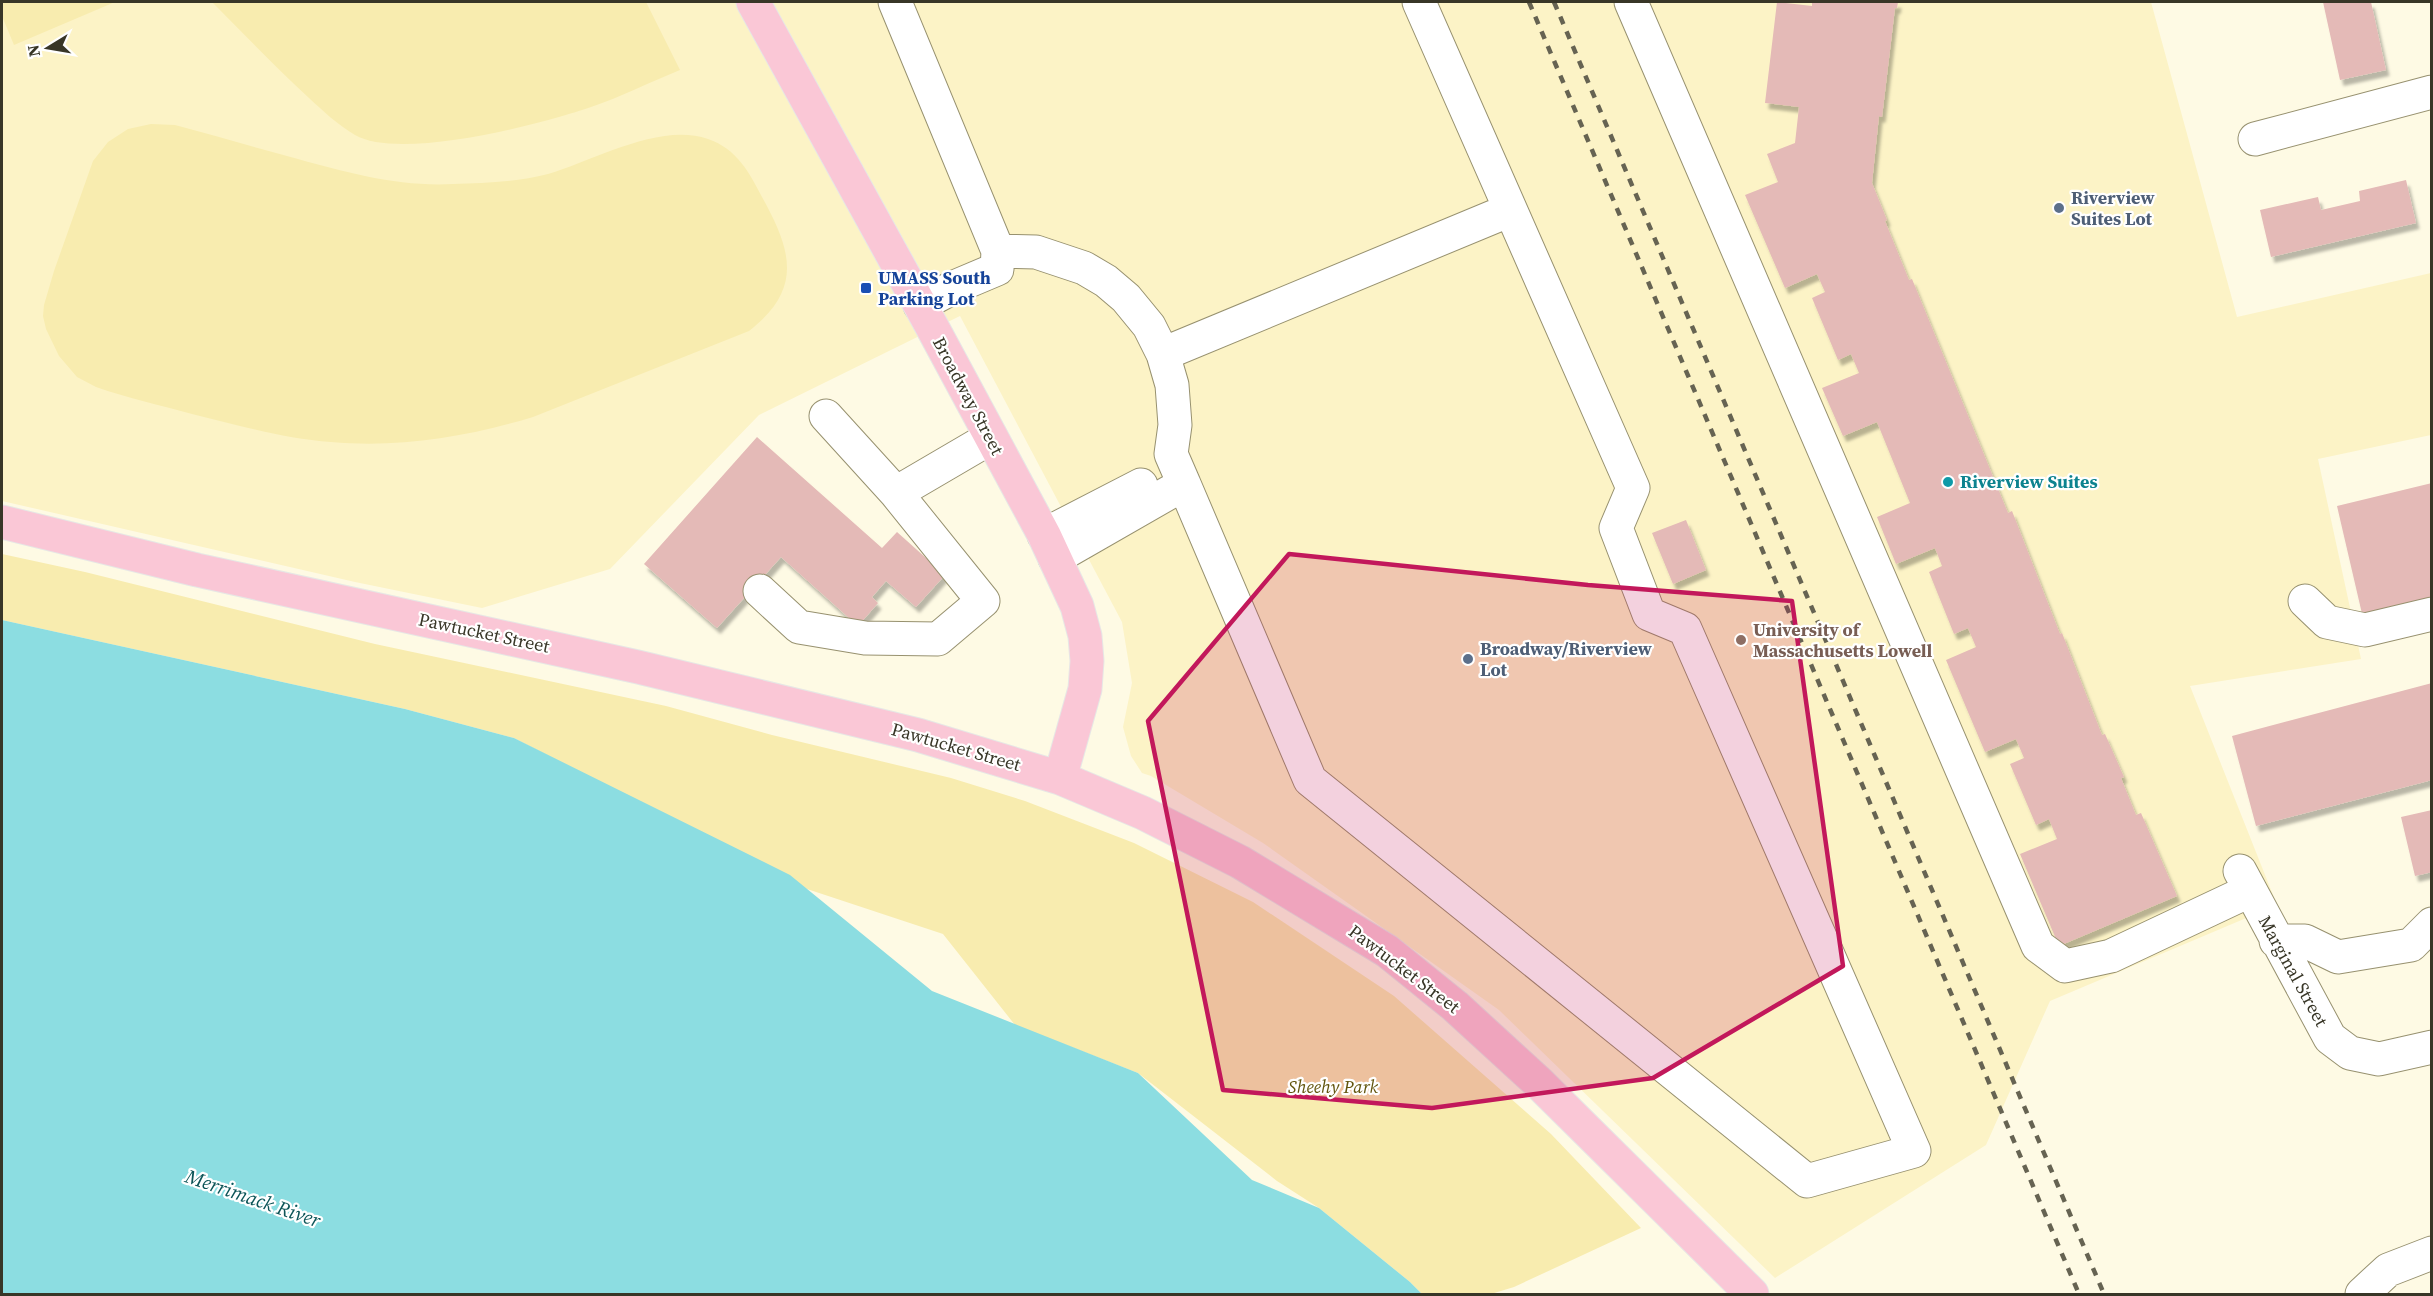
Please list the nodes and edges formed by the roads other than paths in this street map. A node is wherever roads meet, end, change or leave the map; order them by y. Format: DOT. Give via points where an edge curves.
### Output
graph roads {
  1 [pos="753,2"];
  2 [pos="895,2"];
  3 [pos="1419,2"];
  4 [pos="1631,2"];
  5 [pos="2432,92"];
  6 [pos="2255,139"];
  7 [pos="1510,210"];
  8 [pos="998,250"];
  9 [pos="920,305"];
  10 [pos="1163,354"];
  11 [pos="826,416"];
  12 [pos="990,438"];
  13 [pos="1176,488"];
  14 [pos="896,493"];
  15 [pos="2,522"];
  16 [pos="1054,557"];
  17 [pos="760,591"];
  18 [pos="2305,601"];
  19 [pos="2432,614"];
  20 [pos="1060,778"];
  21 [pos="2432,924"];
  22 [pos="2276,940"];
  23 [pos="2432,1047"];
  24 [pos="2432,1253"];
  25 [pos="1752,1294"];
  26 [pos="2362,1294"];
  1 -- 9 [label="main road, Broadway Street"];
  2 -- 8 [label="street"];
  3 -- 7 [label="street"];
  4 -- 22 [label="street, Marginal Street" via="2038,946 2065,966 2111,956 2244,880"];
  5 -- 6 [label="street"];
  7 -- 10 [label="street"];
  7 -- 13 [label="street" via="1633,489 1616,528 1649,614 1685,629 1914,1151 1807,1181 1310,780"];
  8 -- 9 [label="street" via="997,269"];
  8 -- 10 [label="street" via="1036,252 1084,268 1106,281 1149,326"];
  9 -- 12 [label="main road, Broadway Street"];
  10 -- 13 [label="street" via="1173,395 1171,454"];
  11 -- 14 [label="street"];
  12 -- 14 [label="street"];
  12 -- 16 [label="main road, Broadway Street"];
  13 -- 16 [label="street" via="1145,483"];
  13 -- 16 [label="street" via="1166,521"];
  14 -- 17 [label="street" via="983,601 938,639 865,638 799,627"];
  15 -- 20 [label="main road, Pawtucket Street" via="197,570 716,686 918,735"];
  16 -- 20 [label="main road, Broadway Street" via="1077,606 1087,661 1085,689"];
  18 -- 19 [label="street" via="2327,622 2365,630"];
  20 -- 25 [label="main road, Pawtucket Street" via="1143,813 1240,862 1387,951 1455,1006 1539,1083"];
  21 -- 22 [label="street" via="2411,945 2338,957 2305,941"];
  22 -- 23 [label="street, Marginal Street" via="2330,1038 2350,1053 2379,1059"];
  24 -- 26 [label="street" via="2388,1270"];
}
